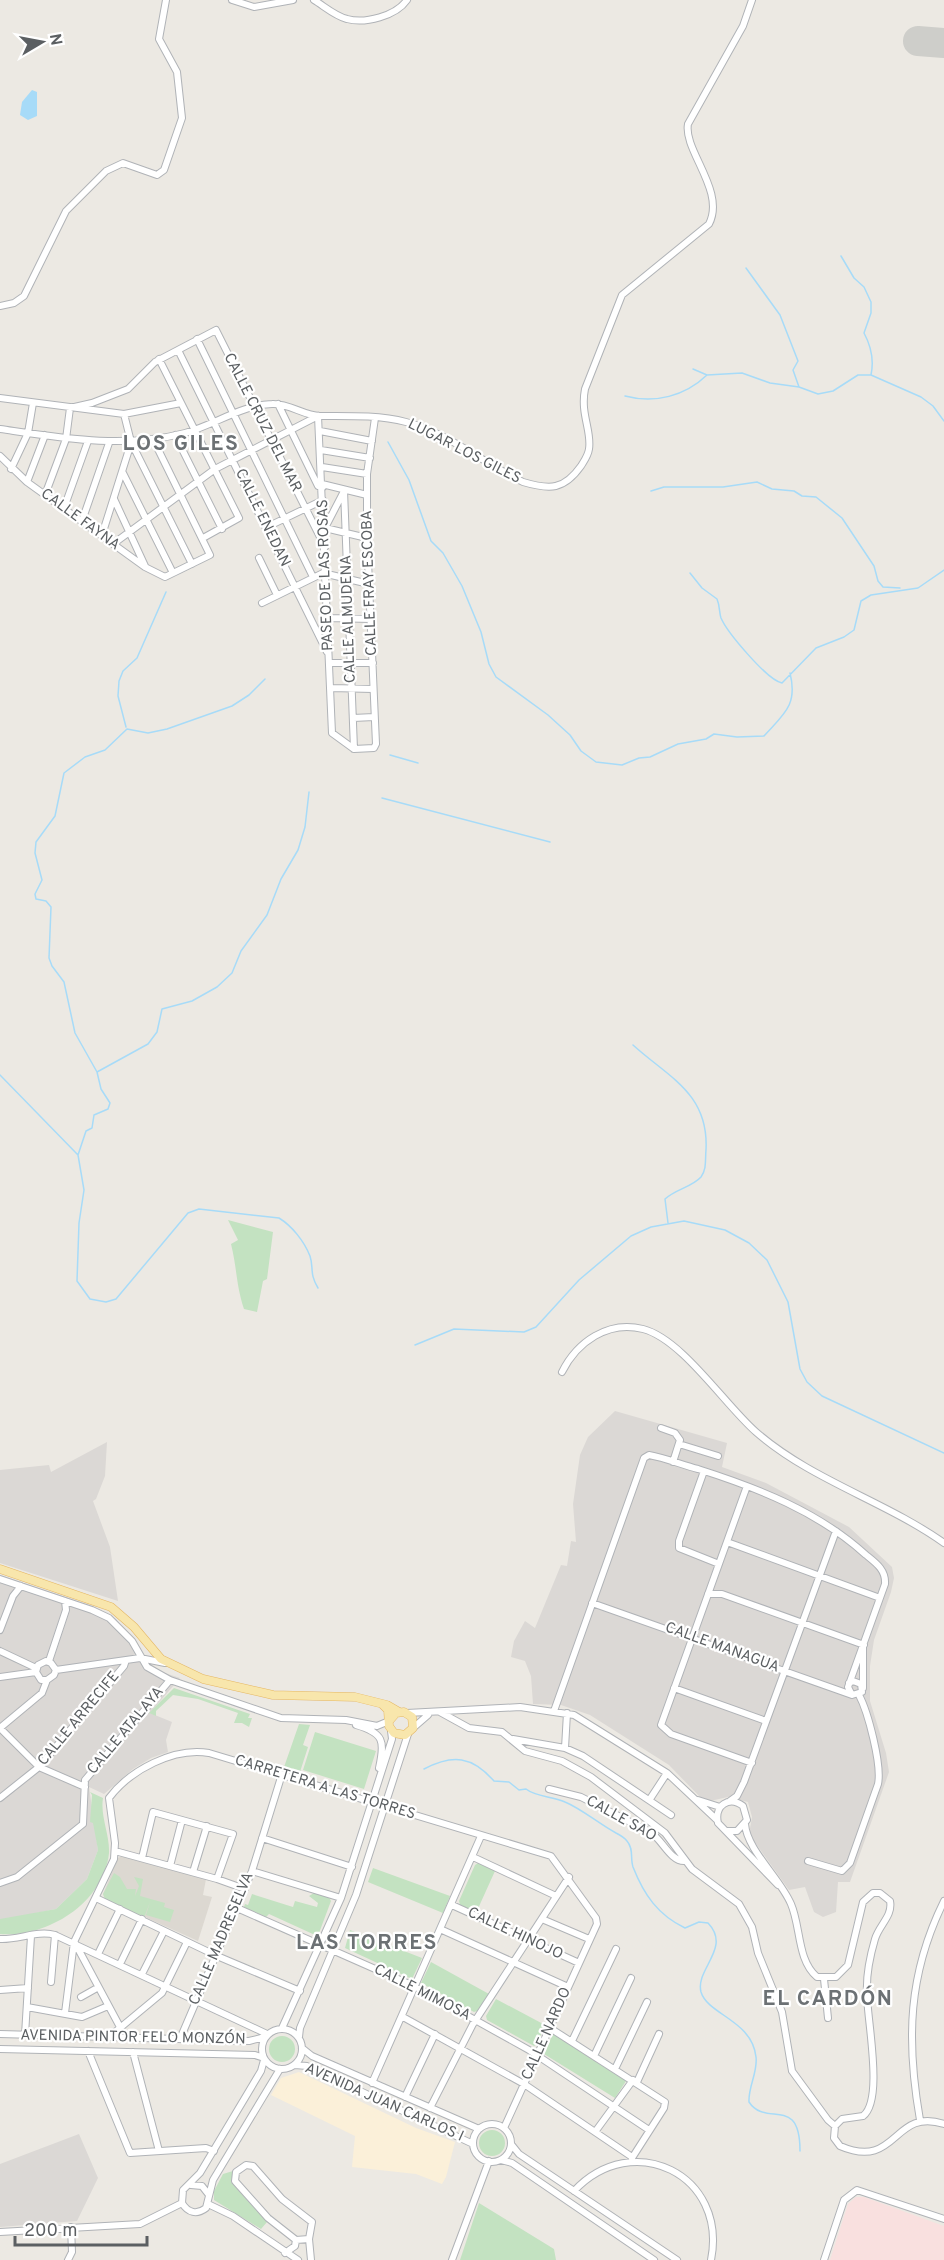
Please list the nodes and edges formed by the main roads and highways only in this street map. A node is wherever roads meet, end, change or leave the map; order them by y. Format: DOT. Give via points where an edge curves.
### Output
graph roads {
  1 [pos="0,1569"];
  2 [pos="379,1703"];
  3 [pos="403,1712"];
  4 [pos="389,1721"];
  1 -- 2 [label="main road" via="111,1607 157,1655 203,1679 258,1692 355,1697"];
  2 -- 3 [label="main road"];
  2 -- 4 [label="main road" via="388,1710"];
  3 -- 4 [label="main road"];
  3 -- 4 [label="main road" via="413,1720 410,1731 401,1736 391,1731"];
}
